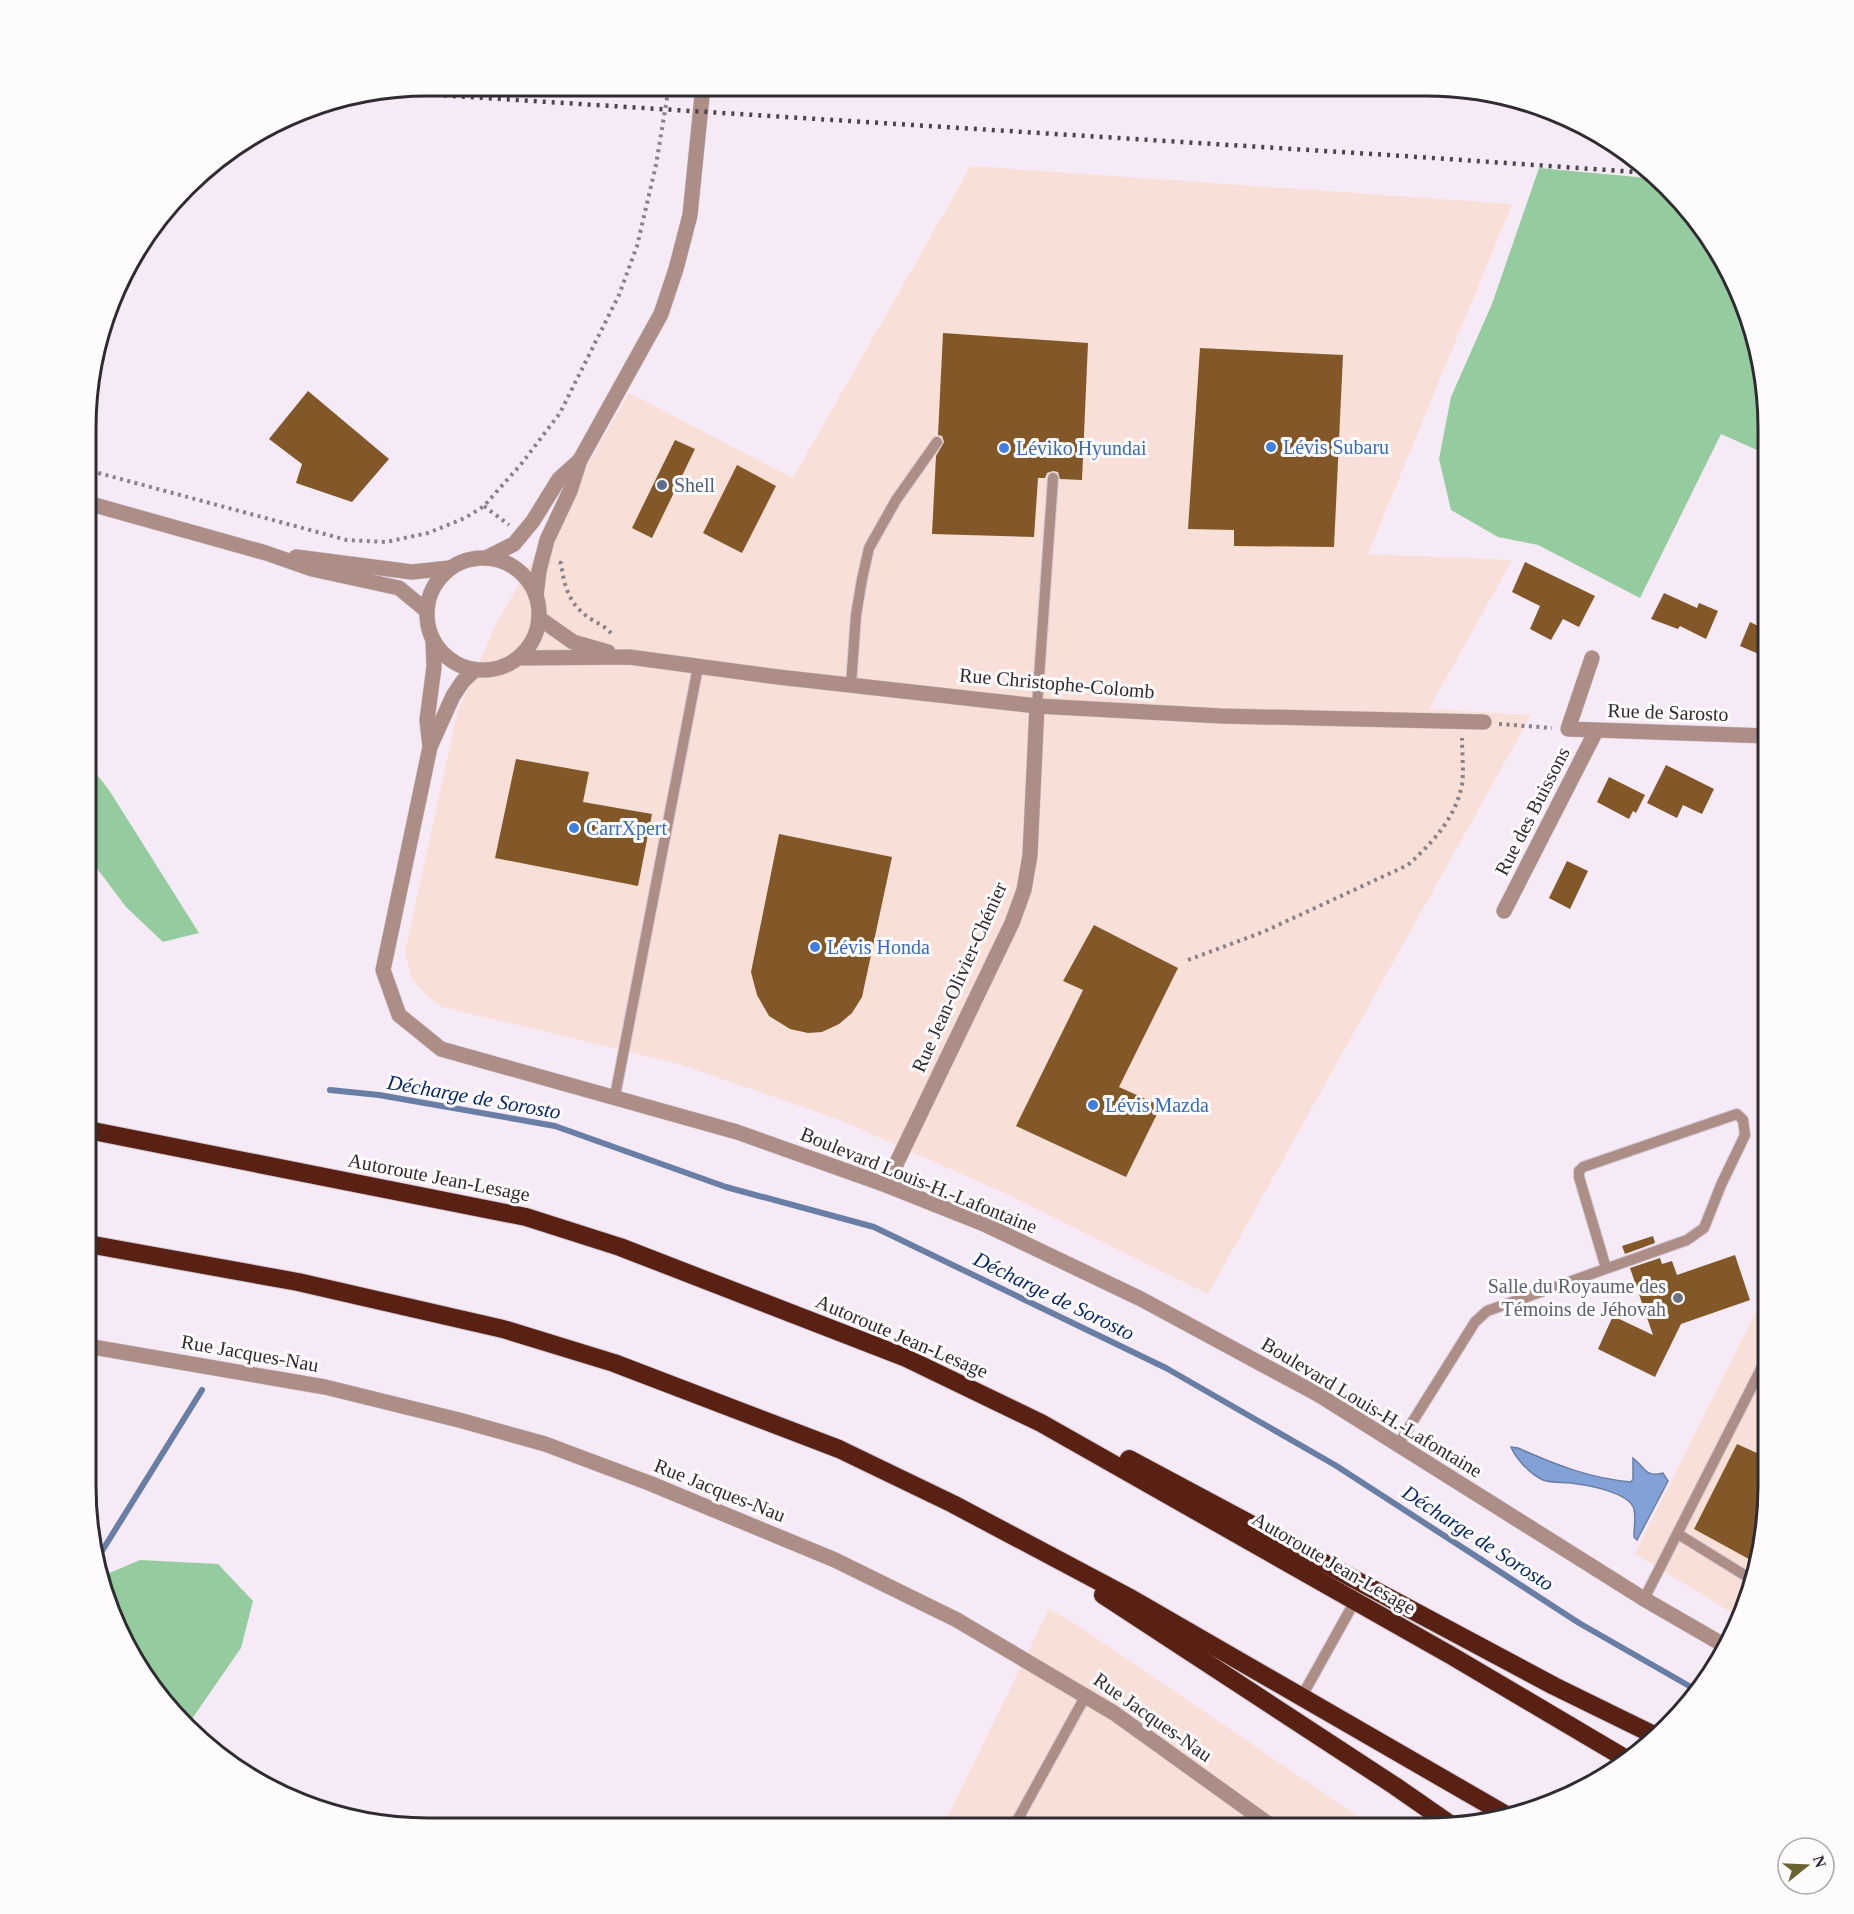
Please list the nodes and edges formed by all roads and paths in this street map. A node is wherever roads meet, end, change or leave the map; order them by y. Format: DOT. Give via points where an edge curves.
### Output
graph roads {
  1 [pos="667,96"];
  2 [pos="702,96"];
  3 [pos="937,442"];
  4 [pos="580,460"];
  5 [pos="96,472"];
  6 [pos="1053,478"];
  7 [pos="96,505"];
  8 [pos="484,506"];
  9 [pos="522,535"];
  10 [pos="544,550"];
  11 [pos="266,553"];
  12 [pos="486,558"];
  13 [pos="450,568"];
  14 [pos="536,596"];
  15 [pos="427,611"];
  16 [pos="539,618"];
  17 [pos="433,639"];
  18 [pos="629,657"];
  19 [pos="519,658"];
  20 [pos="1592,658"];
  21 [pos="699,666"];
  22 [pos="475,670"];
  23 [pos="851,685"];
  24 [pos="1037,706"];
  25 [pos="1462,722"];
  26 [pos="1484,723"];
  27 [pos="1568,729"];
  28 [pos="1596,731"];
  29 [pos="1758,736"];
  30 [pos="430,747"];
  31 [pos="1504,911"];
  32 [pos="1188,960"];
  33 [pos="615,1096"];
  34 [pos="96,1132"];
  35 [pos="885,1185"];
  36 [pos="96,1245"];
  37 [pos="1606,1268"];
  38 [pos="96,1348"];
  39 [pos="1758,1375"];
  40 [pos="1041,1423"];
  41 [pos="1398,1445"];
  42 [pos="1678,1534"];
  43 [pos="1067,1565"];
  44 [pos="1746,1576"];
  45 [pos="1644,1599"];
  46 [pos="1355,1601"];
  47 [pos="1719,1642"];
  48 [pos="1086,1695"];
  49 [pos="1302,1696"];
  50 [pos="1649,1732"];
  51 [pos="1620,1755"];
  52 [pos="1498,1810"];
  53 [pos="1440,1817"];
  54 [pos="1018,1818"];
  55 [pos="1260,1818"];
  1 -- 8 [label="path" via="643,223 619,295 560,413"];
  2 -- 4 [label="street" via="690,215 661,314"];
  3 -- 23 [label="lane" via="896,500 869,548 856,615"];
  4 -- 9 [label="street" via="559,479"];
  4 -- 10 [label="street"];
  5 -- 8 [label="path" via="347,540 386,542 428,533"];
  6 -- 24 [label="lane"];
  7 -- 11 [label="street"];
  8 -- 9 [label="path"];
  9 -- 12 [label="street" via="514,544"];
  10 -- 14 [label="street"];
  10 -- 18 [label="path" via="561,563 567,593 577,608 610,631"];
  11 -- 13 [label="street" via="412,572"];
  11 -- 15 [label="street" via="312,569 399,588"];
  12 -- 13 [label="street" via="467,560"];
  12 -- 14 [label="street" via="517,568"];
  13 -- 15 [label="street" via="430,592"];
  14 -- 16 [label="street"];
  15 -- 17 [label="street"];
  16 -- 18 [label="street, Rue Christophe-Colomb" via="573,642"];
  16 -- 19 [label="street" via="535,638"];
  17 -- 22 [label="street" via="447,658"];
  17 -- 30 [label="street, Boulevard Louis-H.-Lafontaine" via="434,667 427,720"];
  18 -- 19 [label="street, Rue Christophe-Colomb"];
  18 -- 21 [label="street, Rue Christophe-Colomb"];
  19 -- 22 [label="street" via="497,669"];
  20 -- 27 [label="street"];
  21 -- 23 [label="street, Rue Christophe-Colomb"];
  21 -- 33 [label="lane"];
  22 -- 30 [label="street, Boulevard Louis-H.-Lafontaine" via="453,696"];
  23 -- 24 [label="street, Rue Christophe-Colomb"];
  24 -- 25 [label="street, Rue Christophe-Colomb" via="1221,716"];
  24 -- 35 [label="street, Rue Jean-Olivier-Chénier" via="1030,855 1024,890 1012,923"];
  25 -- 26 [label="street, Rue Christophe-Colomb"];
  25 -- 32 [label="path" via="1462,784 1454,810 1442,830 1408,865 1263,932"];
  26 -- 27 [label="path"];
  27 -- 28 [label="street, Rue de Sarosto"];
  28 -- 29 [label="street, Rue de Sarosto"];
  28 -- 31 [label="street, Rue des Buissons"];
  30 -- 33 [label="street, Boulevard Louis-H.-Lafontaine" via="383,970 399,1015 441,1049"];
  33 -- 35 [label="street, Boulevard Louis-H.-Lafontaine" via="737,1132"];
  34 -- 40 [label="highway, Autoroute Jean-Lesage" via="526,1217 620,1247 904,1357"];
  35 -- 41 [label="street, Boulevard Louis-H.-Lafontaine" via="984,1224 1141,1299 1319,1395"];
  36 -- 43 [label="highway" via="298,1282 423,1310 503,1329 614,1363 839,1449"];
  37 -- 37 [label="lane" via="1687,1240 1704,1228 1745,1135 1743,1120 1737,1114 1583,1167 1579,1177"];
  37 -- 41 [label="lane" via="1487,1311 1475,1322"];
  38 -- 48 [label="street, Rue Jacques-Nau" via="325,1387 545,1444 835,1560 957,1620"];
  39 -- 42 [label="lane"];
  40 -- 46 [label="highway, Autoroute Jean-Lesage"];
  40 -- 50 [label="highway" via="1123,1455 1554,1686"];
  41 -- 45 [label="street, Boulevard Louis-H.-Lafontaine"];
  42 -- 44 [label="lane"];
  42 -- 45 [label="lane"];
  43 -- 49 [label="highway"];
  43 -- 53 [label="highway" via="1099,1593"];
  45 -- 47 [label="street, Boulevard Louis-H.-Lafontaine"];
  46 -- 49 [label="lane"];
  46 -- 51 [label="highway, Autoroute Jean-Lesage"];
  48 -- 54 [label="lane"];
  48 -- 55 [label="street, Rue Jacques-Nau"];
  49 -- 52 [label="highway"];
}
